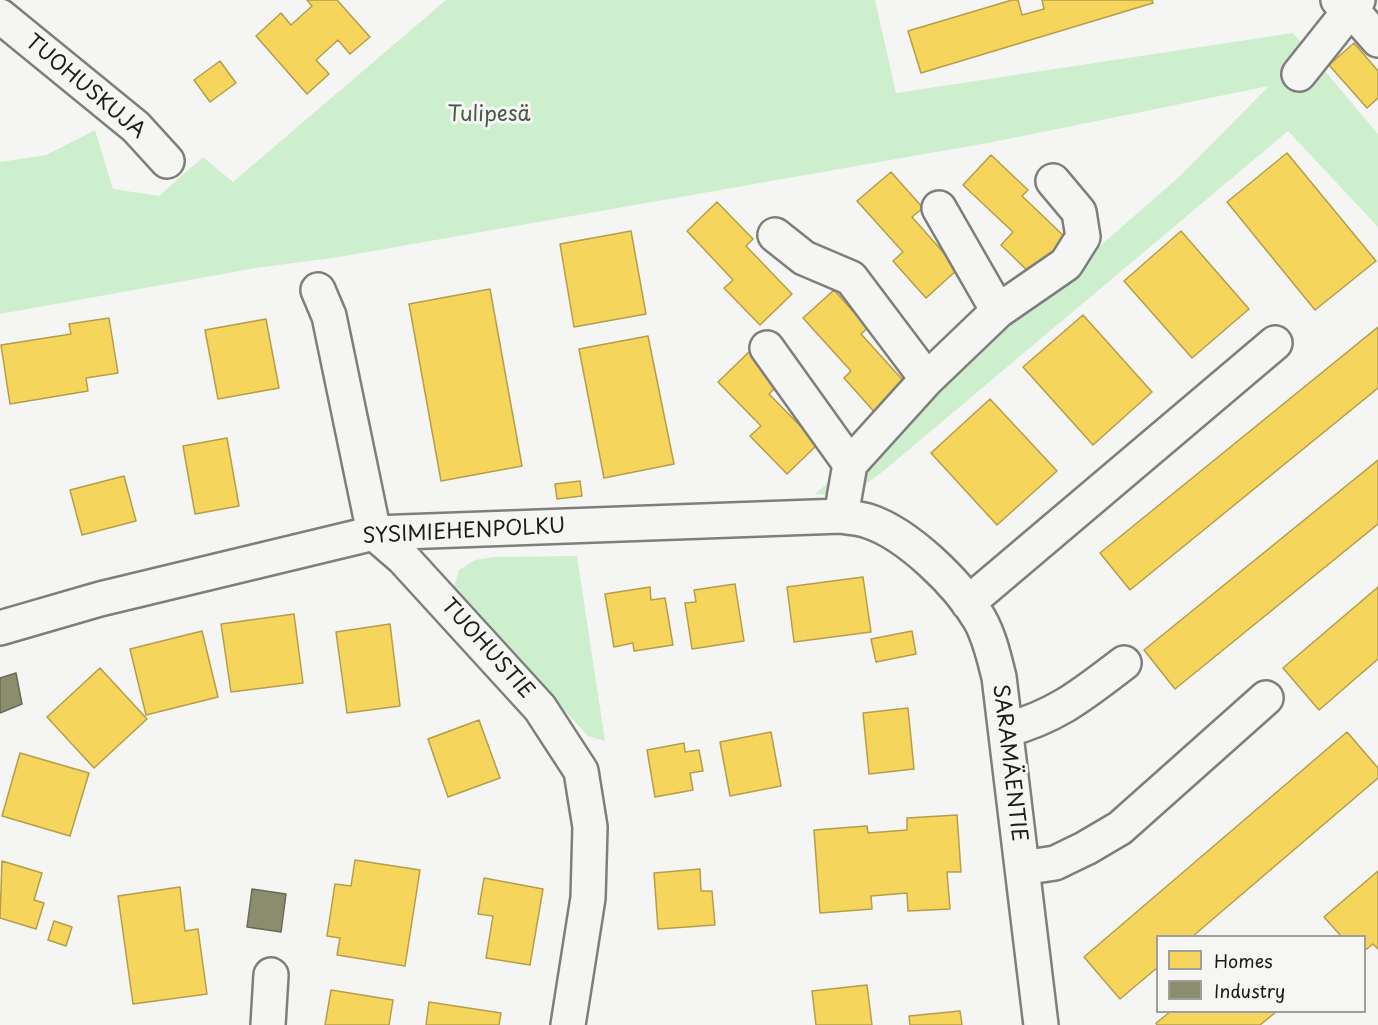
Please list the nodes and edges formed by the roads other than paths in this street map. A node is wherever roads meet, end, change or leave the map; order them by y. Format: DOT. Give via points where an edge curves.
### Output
graph roads {
  1 [pos="1349,3"];
  2 [pos="0,16"];
  3 [pos="1378,40"];
  4 [pos="1299,74"];
  5 [pos="167,161"];
  6 [pos="1053,181"];
  7 [pos="939,208"];
  8 [pos="775,235"];
  9 [pos="318,290"];
  10 [pos="998,310"];
  11 [pos="1275,343"];
  12 [pos="767,348"];
  13 [pos="927,379"];
  14 [pos="850,464"];
  15 [pos="841,516"];
  16 [pos="374,532"];
  17 [pos="900,536"];
  18 [pos="968,603"];
  19 [pos="0,628"];
  20 [pos="1124,663"];
  21 [pos="1266,698"];
  22 [pos="1006,730"];
  23 [pos="1022,868"];
  24 [pos="271,975"];
  25 [pos="268,1025"];
  26 [pos="568,1025"];
  27 [pos="1041,1025"];
  1 -- 3 [label="street"];
  1 -- 4 [label="street"];
  2 -- 5 [label="street, TUOHUSKUJA" via="136,127"];
  6 -- 10 [label="street" via="1079,212 1083,237 1066,264"];
  7 -- 10 [label="street"];
  8 -- 13 [label="street" via="804,258 851,278"];
  9 -- 16 [label="street" via="329,316"];
  10 -- 13 [label="street"];
  11 -- 18 [label="street"];
  12 -- 14 [label="street"];
  13 -- 14 [label="street"];
  14 -- 15 [label="street"];
  15 -- 16 [label="street, SYSIMIEHENPOLKU"];
  15 -- 17 [label="street, SYSIMIEHENPOLKU" via="868,521"];
  16 -- 19 [label="street, SYSIMIEHENPOLKU" via="100,598"];
  16 -- 26 [label="street, TUOHUSTIE" via="403,558 540,708 581,771 590,827 588,898"];
  17 -- 18 [label="street, SARAMÄENTIE"];
  18 -- 22 [label="street, SARAMÄENTIE" via="989,641 999,677"];
  20 -- 22 [label="street" via="1069,705 1035,722"];
  21 -- 23 [label="street" via="1120,828 1054,863"];
  22 -- 23 [label="street, SARAMÄENTIE"];
  23 -- 27 [label="street, SARAMÄENTIE"];
  24 -- 25 [label="street"];
}
